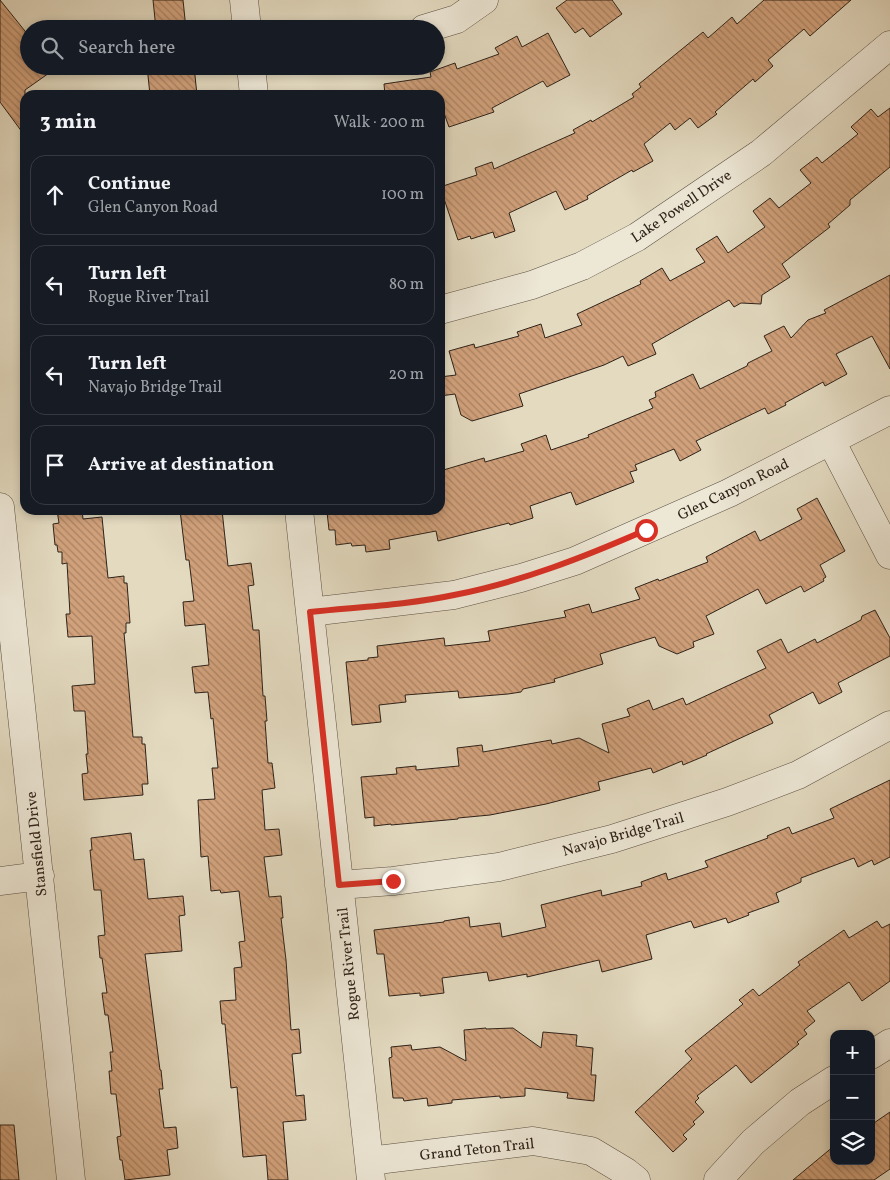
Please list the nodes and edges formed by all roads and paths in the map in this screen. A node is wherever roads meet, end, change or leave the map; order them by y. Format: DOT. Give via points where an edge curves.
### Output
graph roads {
  1 [pos="244,0"];
  2 [pos="484,0"];
  3 [pos="246,20"];
  4 [pos="445,23"];
  5 [pos="890,45"];
  6 [pos="252,75"];
  7 [pos="253,90"];
  8 [pos="445,309"];
  9 [pos="890,410"];
  10 [pos="832,441"];
  11 [pos="0,508"];
  12 [pos="300,515"];
  13 [pos="890,555"];
  14 [pos="310,612"];
  15 [pos="890,725"];
  16 [pos="40,876"];
  17 [pos="0,881"];
  18 [pos="339,885"];
  19 [pos="890,1043"];
  20 [pos="875,1052"];
  21 [pos="830,1083"];
  22 [pos="370,1171"];
  23 [pos="71,1180"];
  24 [pos="636,1180"];
  25 [pos="718,1180"];
  1 -- 3 [label="street"];
  2 -- 4 [label="street" via="457,19"];
  5 -- 8 [label="street, Lake Powell Drive" via="761,152 637,237 574,269 532,285"];
  6 -- 7 [label="street"];
  9 -- 10 [label="street, Glen Canyon Road"];
  10 -- 13 [label="street"];
  10 -- 14 [label="street, Glen Canyon Road" via="729,493 575,561 454,595"];
  11 -- 16 [label="street, Stansfield Drive"];
  12 -- 14 [label="street, Rogue River Trail"];
  14 -- 18 [label="street, Rogue River Trail"];
  15 -- 18 [label="street, Navajo Bridge Trail" via="798,775 612,839 499,867"];
  16 -- 17 [label="street"];
  16 -- 23 [label="street, Stansfield Drive"];
  18 -- 22 [label="street, Rogue River Trail"];
  19 -- 20 [label="street"];
  21 -- 25 [label="street" via="800,1102 753,1142"];
  22 -- 24 [label="street, Grand Teton Trail" via="533,1141 591,1151"];
}
